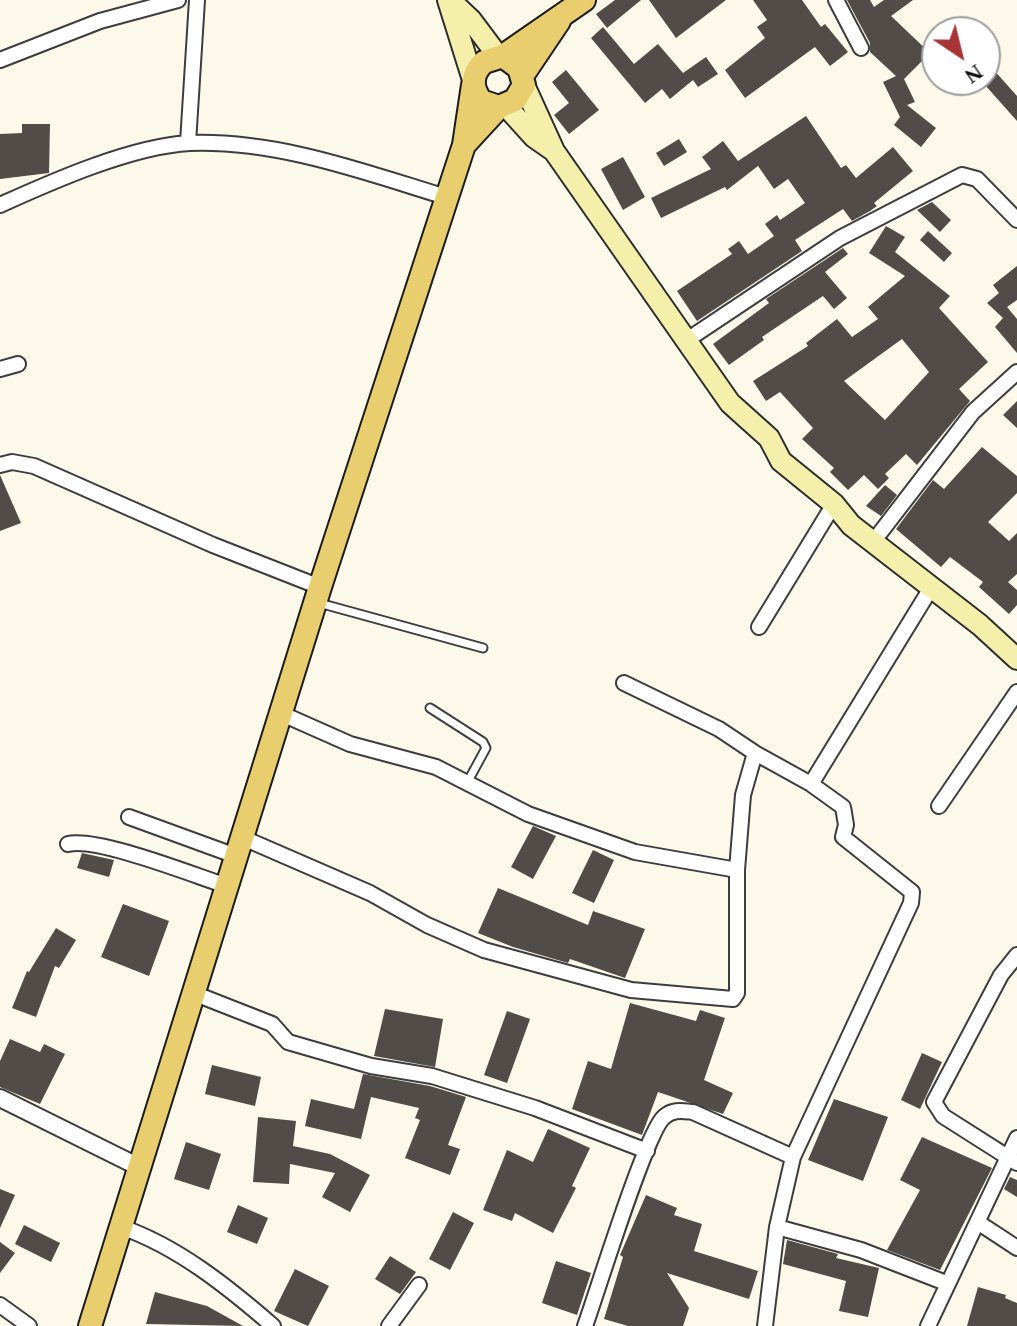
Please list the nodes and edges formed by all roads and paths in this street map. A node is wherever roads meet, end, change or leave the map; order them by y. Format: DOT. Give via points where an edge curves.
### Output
graph roads {
  1 [pos="178,0"];
  2 [pos="197,0"];
  3 [pos="449,0"];
  4 [pos="584,0"];
  5 [pos="836,0"];
  6 [pos="559,20"];
  7 [pos="861,48"];
  8 [pos="500,56"];
  9 [pos="0,60"];
  10 [pos="523,81"];
  11 [pos="473,83"];
  12 [pos="502,106"];
  13 [pos="188,143"];
  14 [pos="464,145"];
  15 [pos="554,151"];
  16 [pos="446,197"];
  17 [pos="0,205"];
  18 [pos="1017,220"];
  19 [pos="687,340"];
  20 [pos="18,364"];
  21 [pos="0,369"];
  22 [pos="1017,372"];
  23 [pos="0,465"];
  24 [pos="834,504"];
  25 [pos="873,542"];
  26 [pos="931,588"];
  27 [pos="317,594"];
  28 [pos="759,627"];
  29 [pos="483,648"];
  30 [pos="1017,659"];
  31 [pos="624,683"];
  32 [pos="1017,692"];
  33 [pos="430,708"];
  34 [pos="280,713"];
  35 [pos="755,753"];
  36 [pos="467,783"];
  37 [pos="811,784"];
  38 [pos="939,806"];
  39 [pos="129,817"];
  40 [pos="68,844"];
  41 [pos="239,847"];
  42 [pos="737,870"];
  43 [pos="227,886"];
  44 [pos="1017,955"];
  45 [pos="193,993"];
  46 [pos="0,1098"];
  47 [pos="1017,1138"];
  48 [pos="647,1151"];
  49 [pos="793,1157"];
  50 [pos="1011,1159"];
  51 [pos="139,1167"];
  52 [pos="979,1223"];
  53 [pos="121,1227"];
  54 [pos="777,1227"];
  55 [pos="1017,1248"];
  56 [pos="946,1283"];
  57 [pos="419,1285"];
  58 [pos="0,1305"];
  59 [pos="29,1326"];
  60 [pos="90,1326"];
  61 [pos="273,1326"];
  62 [pos="389,1326"];
  63 [pos="585,1326"];
  64 [pos="765,1326"];
  65 [pos="928,1326"];
  1 -- 9 [label="street" via="100,21"];
  2 -- 13 [label="street"];
  3 -- 8 [label="main road"];
  3 -- 11 [label="main road"];
  4 -- 6 [label="main road"];
  5 -- 7 [label="street"];
  6 -- 8 [label="main road"];
  6 -- 10 [label="main road"];
  8 -- 10 [label="main road" via="513,62"];
  8 -- 11 [label="main road" via="484,62"];
  10 -- 12 [label="main road" via="515,100"];
  10 -- 15 [label="main road"];
  11 -- 12 [label="main road" via="481,101"];
  11 -- 14 [label="main road"];
  12 -- 14 [label="main road"];
  12 -- 15 [label="main road"];
  13 -- 16 [label="street" via="230,144 338,163"];
  13 -- 17 [label="street" via="120,158"];
  14 -- 16 [label="main road"];
  15 -- 19 [label="main road"];
  16 -- 27 [label="main road"];
  18 -- 19 [label="street" via="977,179 962,175 840,238"];
  19 -- 24 [label="main road" via="730,403 769,438 781,461"];
  20 -- 21 [label="street"];
  22 -- 25 [label="street" via="973,412"];
  23 -- 27 [label="street" via="34,466"];
  24 -- 25 [label="main road"];
  24 -- 28 [label="street"];
  25 -- 26 [label="main road"];
  26 -- 30 [label="main road"];
  26 -- 37 [label="street"];
  27 -- 29 [label="lane"];
  27 -- 34 [label="main road"];
  31 -- 35 [label="street" via="719,729"];
  32 -- 38 [label="street"];
  33 -- 36 [label="lane" via="486,748"];
  34 -- 36 [label="street" via="350,744 436,767"];
  34 -- 41 [label="main road"];
  35 -- 37 [label="street"];
  35 -- 42 [label="street" via="743,795"];
  36 -- 42 [label="street" via="528,814 635,852"];
  37 -- 49 [label="street" via="843,807 843,837 912,892"];
  39 -- 41 [label="street"];
  40 -- 43 [label="street" via="102,846"];
  41 -- 42 [label="street" via="370,893 484,950 631,990 721,1001 737,993"];
  41 -- 43 [label="main road"];
  43 -- 45 [label="main road"];
  44 -- 50 [label="street" via="1001,975 934,1102 943,1116"];
  45 -- 48 [label="street" via="272,1024 288,1042 371,1066 432,1076"];
  45 -- 51 [label="main road"];
  46 -- 51 [label="street"];
  47 -- 50 [label="street"];
  48 -- 49 [label="street" via="662,1118 676,1110 693,1112"];
  48 -- 63 [label="street"];
  49 -- 54 [label="street"];
  50 -- 52 [label="street"];
  51 -- 53 [label="main road"];
  52 -- 55 [label="street"];
  52 -- 56 [label="street"];
  53 -- 60 [label="main road"];
  53 -- 61 [label="street" via="152,1238"];
  54 -- 56 [label="street" via="861,1250"];
  54 -- 64 [label="street"];
  56 -- 65 [label="street"];
  57 -- 62 [label="street"];
  58 -- 59 [label="street"];
}
